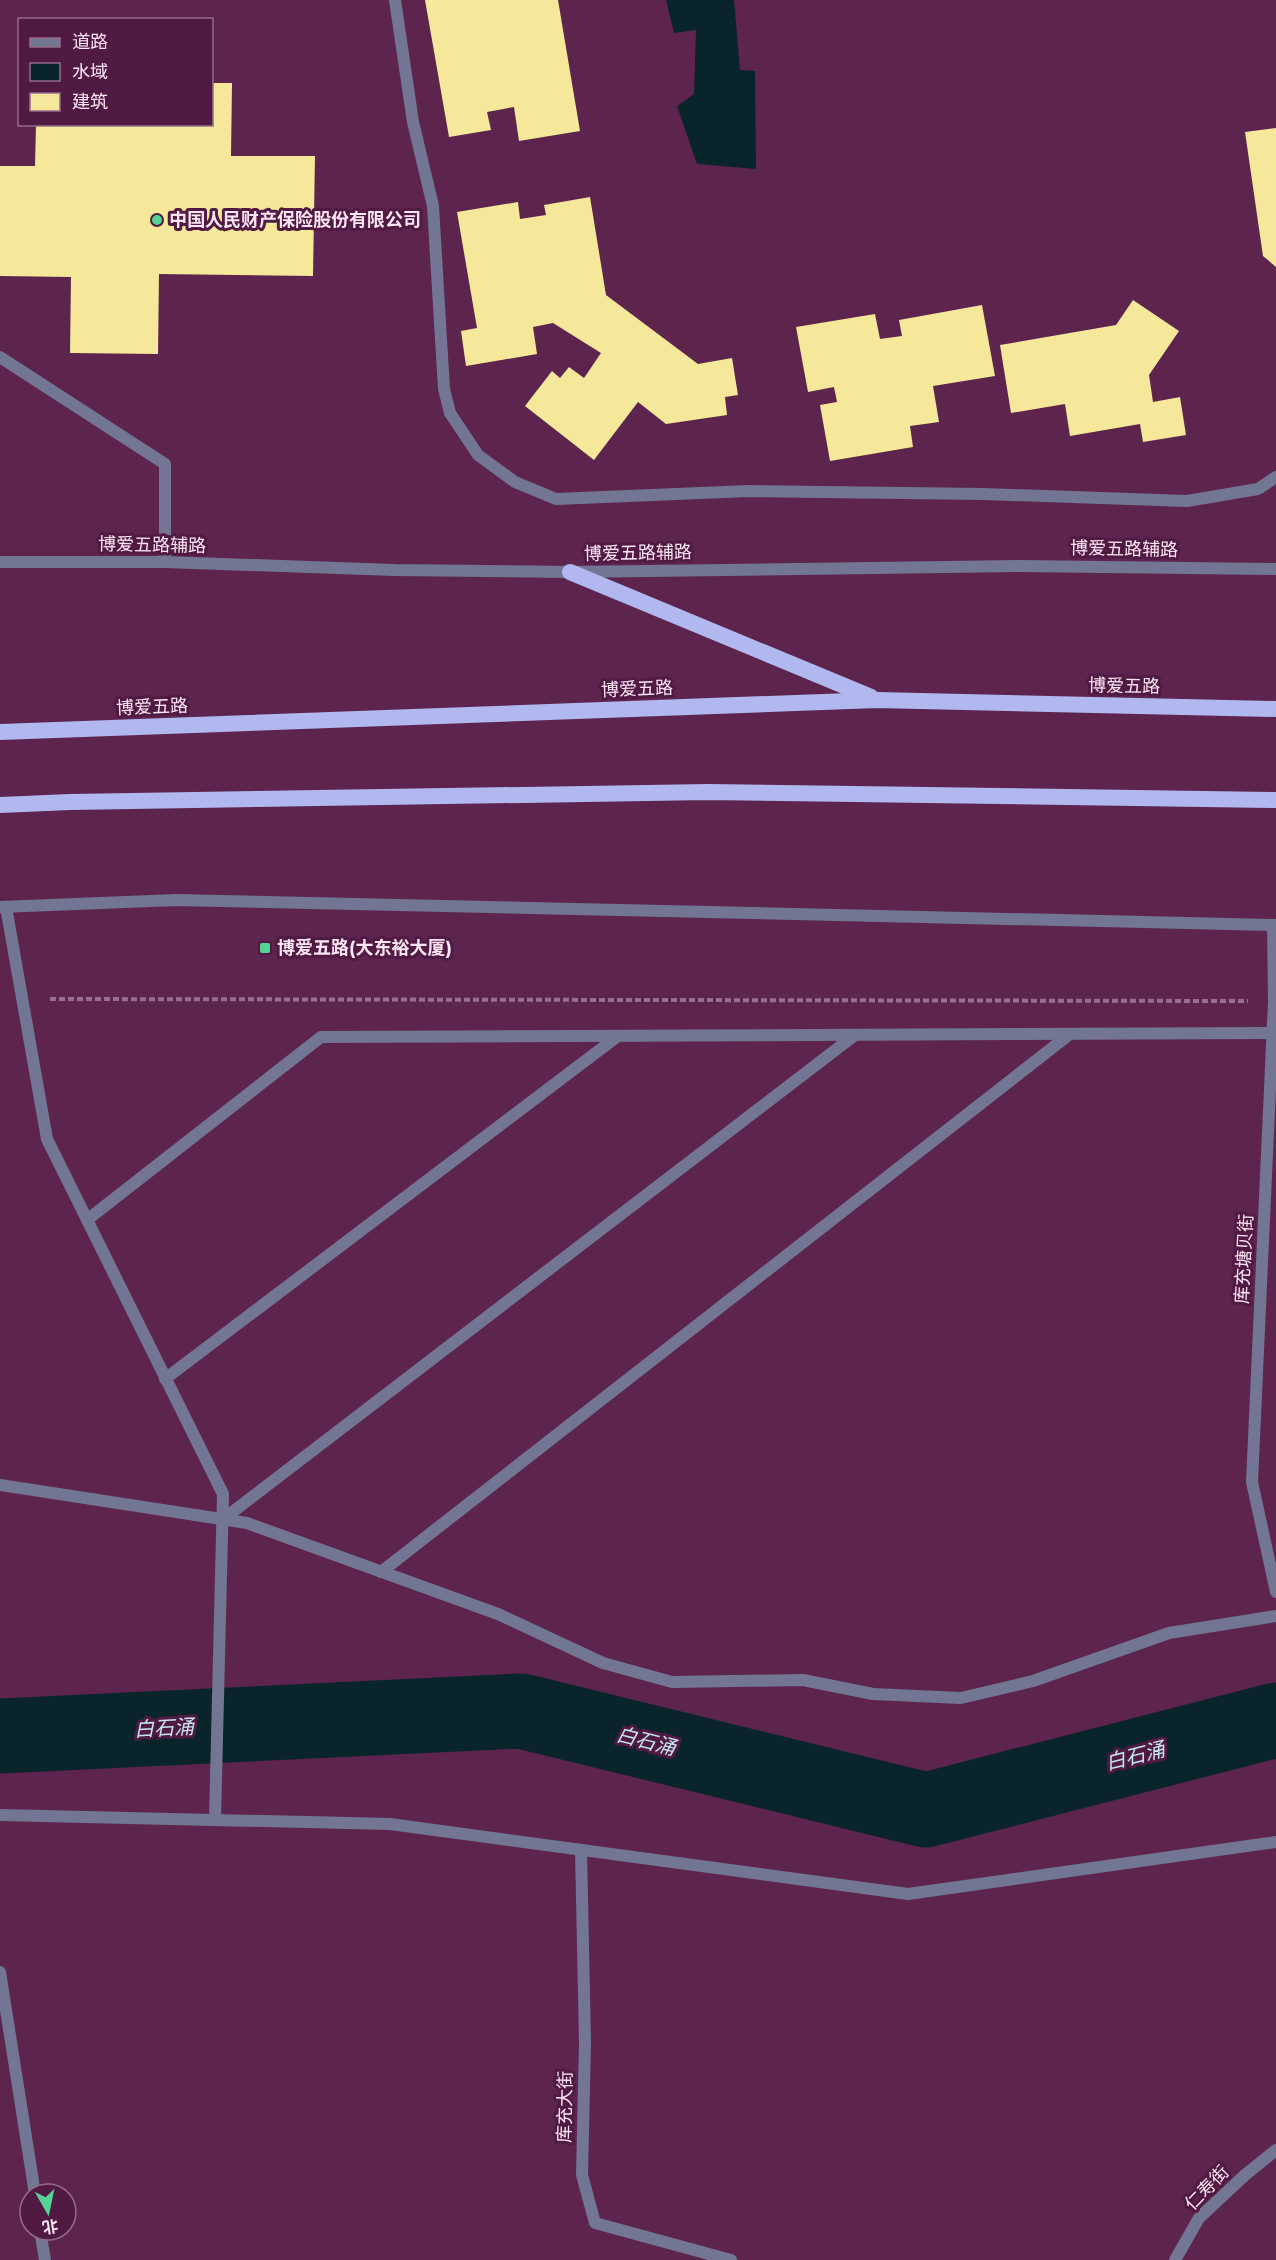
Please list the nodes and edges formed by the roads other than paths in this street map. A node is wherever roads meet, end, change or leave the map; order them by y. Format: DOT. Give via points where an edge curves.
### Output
graph roads {
  1 [pos="394,0"];
  2 [pos="0,357"];
  3 [pos="1276,477"];
  4 [pos="0,562"];
  5 [pos="165,562"];
  6 [pos="1276,569"];
  7 [pos="570,572"];
  8 [pos="878,700"];
  9 [pos="1276,709"];
  10 [pos="0,732"];
  11 [pos="1276,800"];
  12 [pos="0,805"];
  13 [pos="3,907"];
  14 [pos="0,919"];
  15 [pos="1274,925"];
  16 [pos="1273,1033"];
  17 [pos="1070,1034"];
  18 [pos="855,1035"];
  19 [pos="618,1036"];
  20 [pos="1274,1063"];
  21 [pos="1273,1123"];
  22 [pos="87,1220"];
  23 [pos="165,1379"];
  24 [pos="0,1485"];
  25 [pos="222,1520"];
  26 [pos="381,1572"];
  27 [pos="1276,1592"];
  28 [pos="1276,1616"];
  29 [pos="0,1815"];
  30 [pos="215,1820"];
  31 [pos="1276,1842"];
  32 [pos="581,1850"];
  33 [pos="0,1972"];
  34 [pos="1276,2150"];
  35 [pos="32,2182"];
  36 [pos="42,2242"];
  37 [pos="45,2260"];
  38 [pos="731,2260"];
  39 [pos="1175,2260"];
  1 -- 3 [label="street" via="413,122 433,206 444,389 450,413 478,455 515,482 556,499 760,492 1187,501 1258,489"];
  2 -- 5 [label="street" via="165,464"];
  4 -- 5 [label="street, 博爱五路辅路"];
  5 -- 7 [label="street, 博爱五路辅路"];
  6 -- 7 [label="street, 博爱五路辅路" via="1019,566"];
  7 -- 8 [label="highway"];
  8 -- 9 [label="highway, 博爱五路"];
  8 -- 10 [label="highway, 博爱五路"];
  11 -- 12 [label="highway" via="708,792"];
  13 -- 14 [label="street"];
  13 -- 15 [label="street" via="188,901"];
  13 -- 22 [label="street" via="47,1139"];
  15 -- 16 [label="street, 库充塘贝街"];
  16 -- 17 [label="street"];
  16 -- 20 [label="street, 库充塘贝街"];
  17 -- 18 [label="street"];
  17 -- 26 [label="street"];
  18 -- 19 [label="street"];
  18 -- 25 [label="street"];
  19 -- 22 [label="street" via="321,1038"];
  19 -- 23 [label="street"];
  20 -- 21 [label="street, 库充塘贝街"];
  21 -- 27 [label="street, 库充塘贝街" via="1252,1482"];
  22 -- 23 [label="street"];
  23 -- 25 [label="street" via="223,1494"];
  24 -- 25 [label="street"];
  25 -- 26 [label="street" via="247,1523"];
  25 -- 30 [label="street"];
  26 -- 28 [label="street" via="498,1614 603,1662 672,1682 803,1680 873,1694 961,1698 1033,1681 1169,1633"];
  29 -- 30 [label="street"];
  30 -- 32 [label="street" via="390,1824"];
  31 -- 32 [label="street" via="908,1894"];
  32 -- 38 [label="street, 库充大街" via="585,2042 582,2175 595,2223"];
  33 -- 35 [label="street"];
  34 -- 39 [label="street, 仁寿街" via="1199,2218"];
  36 -- 37 [label="street"];
}
